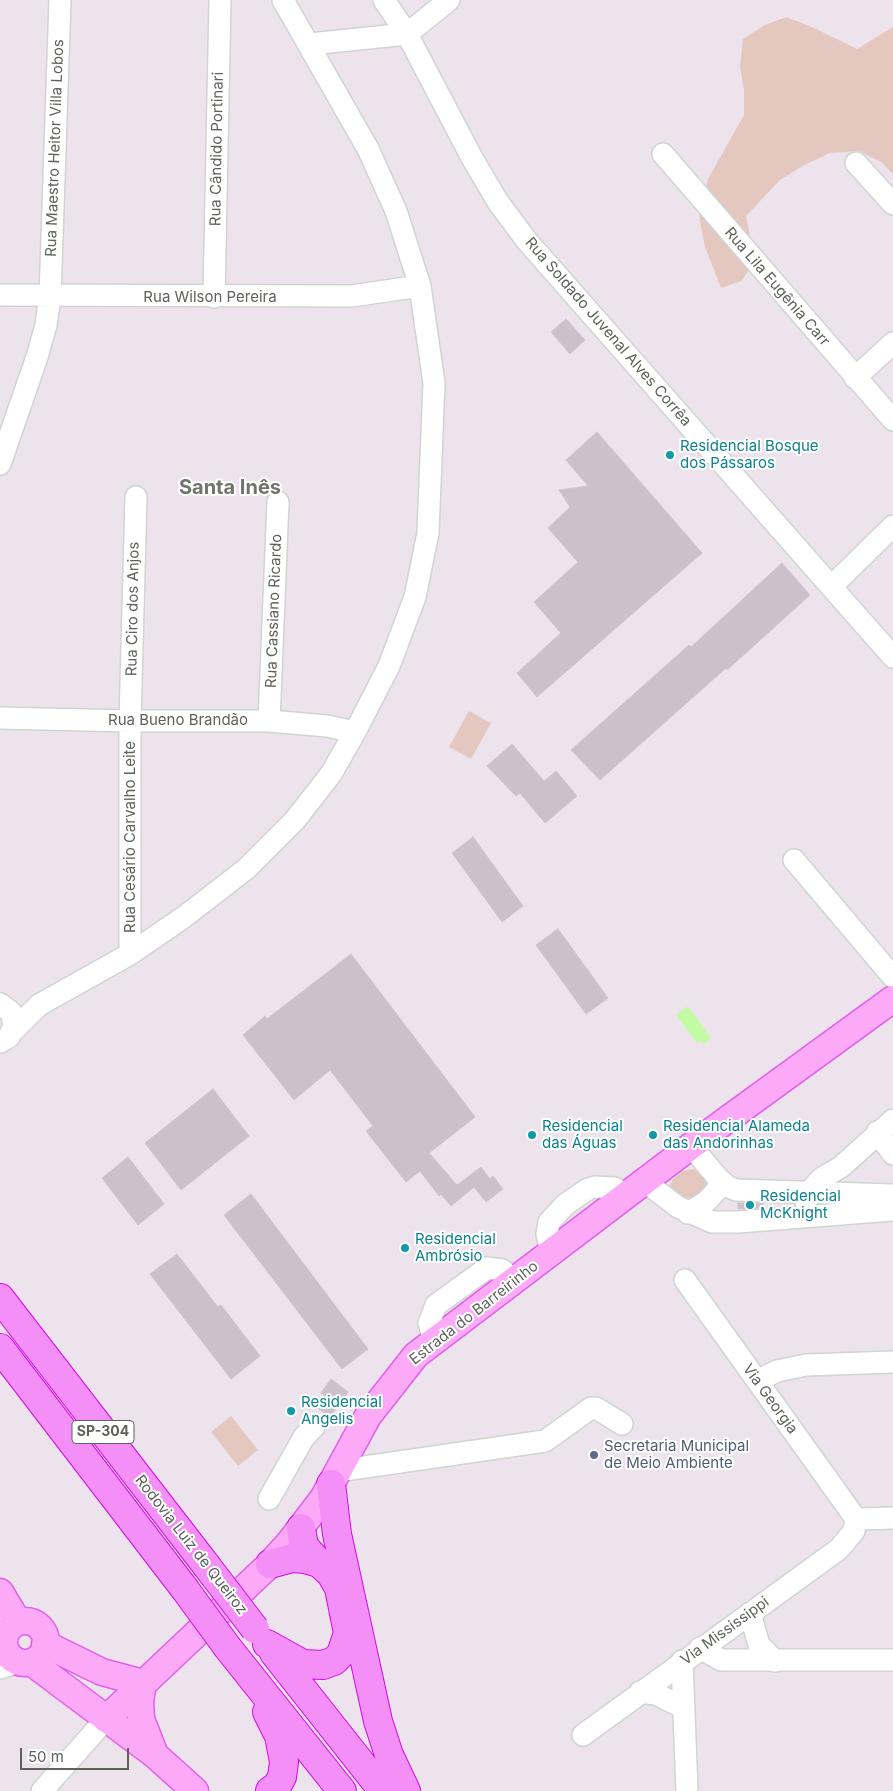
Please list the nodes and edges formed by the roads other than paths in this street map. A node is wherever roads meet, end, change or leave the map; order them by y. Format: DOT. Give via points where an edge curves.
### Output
graph roads {
  1 [pos="60,0"];
  2 [pos="220,0"];
  3 [pos="283,0"];
  4 [pos="384,0"];
  5 [pos="449,0"];
  6 [pos="407,34"];
  7 [pos="310,44"];
  8 [pos="662,154"];
  9 [pos="856,163"];
  10 [pos="893,204"];
  11 [pos="420,286"];
  12 [pos="0,295"];
  13 [pos="50,297"];
  14 [pos="214,297"];
  15 [pos="893,344"];
  16 [pos="855,378"];
  17 [pos="893,420"];
  18 [pos="0,464"];
  19 [pos="136,497"];
  20 [pos="278,502"];
  21 [pos="893,526"];
  22 [pos="831,586"];
  23 [pos="893,656"];
  24 [pos="0,718"];
  25 [pos="269,720"];
  26 [pos="130,721"];
  27 [pos="354,732"];
  28 [pos="794,860"];
  29 [pos="130,954"];
  30 [pos="893,978"];
  31 [pos="893,999"];
  32 [pos="2,1005"];
  33 [pos="39,1005"];
  34 [pos="6,1037"];
  35 [pos="885,1126"];
  36 [pos="691,1146"];
  37 [pos="893,1154"];
  38 [pos="840,1167"];
  39 [pos="728,1185"];
  40 [pos="635,1188"];
  41 [pos="808,1193"];
  42 [pos="893,1195"];
  43 [pos="836,1204"];
  44 [pos="893,1210"];
  45 [pos="688,1213"];
  46 [pos="803,1216"];
  47 [pos="685,1280"];
  48 [pos="0,1298"];
  49 [pos="0,1348"];
  50 [pos="893,1362"];
  51 [pos="757,1381"];
  52 [pos="622,1424"];
  53 [pos="314,1427"];
  54 [pos="334,1478"];
  55 [pos="269,1499"];
  56 [pos="893,1518"];
  57 [pos="856,1519"];
  58 [pos="304,1524"];
  59 [pos="337,1534"];
  60 [pos="319,1563"];
  61 [pos="270,1564"];
  62 [pos="0,1592"];
  63 [pos="750,1613"];
  64 [pos="10,1625"];
  65 [pos="261,1636"];
  66 [pos="700,1648"];
  67 [pos="17,1657"];
  68 [pos="893,1660"];
  69 [pos="682,1661"];
  70 [pos="775,1661"];
  71 [pos="249,1675"];
  72 [pos="143,1683"];
  73 [pos="640,1692"];
  74 [pos="684,1708"];
  75 [pos="106,1719"];
  76 [pos="583,1735"];
  77 [pos="156,1755"];
  78 [pos="42,1791"];
  79 [pos="195,1791"];
  80 [pos="270,1791"];
  81 [pos="342,1791"];
  82 [pos="383,1791"];
  83 [pos="406,1791"];
  84 [pos="687,1791"];
  1 -- 13 [label="street, Rua Maestro Heitor Villa Lobos"];
  2 -- 14 [label="street, Rua Cândido Portinari"];
  3 -- 7 [label="street"];
  4 -- 6 [label="street, Rua Soldado Juvenal Alves Corrêa"];
  5 -- 6 [label="street"];
  6 -- 7 [label="street"];
  6 -- 22 [label="street, Rua Soldado Juvenal Alves Corrêa" via="498,202 528,241"];
  7 -- 11 [label="street" via="368,149 396,211"];
  8 -- 16 [label="street, Rua Lila Eugênia Carr"];
  9 -- 10 [label="street"];
  11 -- 14 [label="street, Rua Wilson Pereira" via="352,296"];
  11 -- 27 [label="street" via="434,383 428,533 415,597 389,666"];
  12 -- 13 [label="street, Rua Wilson Pereira"];
  13 -- 14 [label="street, Rua Wilson Pereira"];
  13 -- 18 [label="street, Rua Maestro Heitor Villa Lobos" via="37,356"];
  15 -- 16 [label="street"];
  16 -- 17 [label="street, Rua Lila Eugênia Carr"];
  19 -- 26 [label="street, Rua Ciro dos Anjos"];
  20 -- 25 [label="street, Rua Cassiano Ricardo"];
  21 -- 22 [label="street"];
  22 -- 23 [label="street, Rua Soldado Juvenal Alves Corrêa"];
  24 -- 26 [label="street, Rua Bueno Brandão"];
  25 -- 26 [label="street, Rua Bueno Brandão"];
  25 -- 27 [label="street, Rua Bueno Brandão"];
  26 -- 29 [label="street, Rua Cesário Carvalho Leite"];
  27 -- 29 [label="street" via="325,782 295,820 246,869"];
  28 -- 30 [label="street"];
  29 -- 33 [label="street"];
  31 -- 36 [label="main road, Estrada do Barreirinho"];
  32 -- 33 [label="street"];
  32 -- 34 [label="street" via="13,1018"];
  33 -- 34 [label="street"];
  35 -- 37 [label="street"];
  35 -- 38 [label="street"];
  36 -- 39 [label="street"];
  36 -- 40 [label="main road, Estrada do Barreirinho"];
  38 -- 41 [label="street" via="822,1178"];
  38 -- 43 [label="street"];
  39 -- 41 [label="street"];
  39 -- 45 [label="street"];
  40 -- 45 [label="street" via="655,1192"];
  40 -- 54 [label="main road, Estrada do Barreirinho" via="416,1355 368,1416"];
  41 -- 43 [label="street"];
  41 -- 46 [label="street"];
  42 -- 43 [label="street"];
  43 -- 44 [label="street"];
  43 -- 46 [label="street"];
  45 -- 46 [label="street" via="712,1222"];
  47 -- 51 [label="street, Via Georgia"];
  48 -- 65 [label="highway, Rodovia Luiz de Queiroz / SP-304, bridge"];
  49 -- 71 [label="highway, Rodovia Luiz de Queiroz / SP-304, bridge"];
  50 -- 51 [label="street" via="806,1364 777,1371"];
  51 -- 57 [label="street, Via Georgia"];
  52 -- 54 [label="street" via="591,1408 545,1441"];
  53 -- 55 [label="street" via="304,1437"];
  54 -- 58 [label="main road, Estrada do Barreirinho"];
  54 -- 59 [label="highway"];
  56 -- 57 [label="street"];
  57 -- 63 [label="street, Via Mississippi" via="854,1531 839,1549"];
  58 -- 59 [label="highway" via="322,1520"];
  58 -- 60 [label="highway" via="304,1546"];
  58 -- 61 [label="main road, Estrada do Barreirinho"];
  59 -- 83 [label="highway" via="378,1721"];
  60 -- 61 [label="highway" via="292,1558"];
  60 -- 65 [label="highway" via="339,1588 348,1633 341,1654 334,1661 313,1666 292,1659"];
  61 -- 72 [label="main road, Estrada do Barreirinho"];
  62 -- 64 [label="main road"];
  63 -- 66 [label="street, Via Mississippi"];
  63 -- 70 [label="street" via="760,1645"];
  64 -- 67 [label="main road" via="4,1642"];
  64 -- 67 [label="main road" via="25,1621 42,1631"];
  65 -- 82 [label="highway, Rodovia Luiz de Queiroz / SP-304"];
  66 -- 69 [label="street, Via Mississippi"];
  66 -- 70 [label="street" via="721,1660"];
  67 -- 72 [label="main road"];
  67 -- 75 [label="main road"];
  68 -- 70 [label="street"];
  69 -- 73 [label="street, Via Mississippi"];
  69 -- 74 [label="street"];
  71 -- 80 [label="highway" via="279,1736 282,1749 282,1777"];
  71 -- 81 [label="highway, Rodovia Luiz de Queiroz / SP-304"];
  72 -- 75 [label="main road, Estrada do Barreirinho"];
  72 -- 77 [label="main road" via="141,1719"];
  73 -- 74 [label="street" via="656,1694"];
  73 -- 76 [label="street, Via Mississippi"];
  74 -- 84 [label="street"];
  75 -- 77 [label="main road"];
  75 -- 78 [label="street"];
  77 -- 79 [label="main road"];
}
